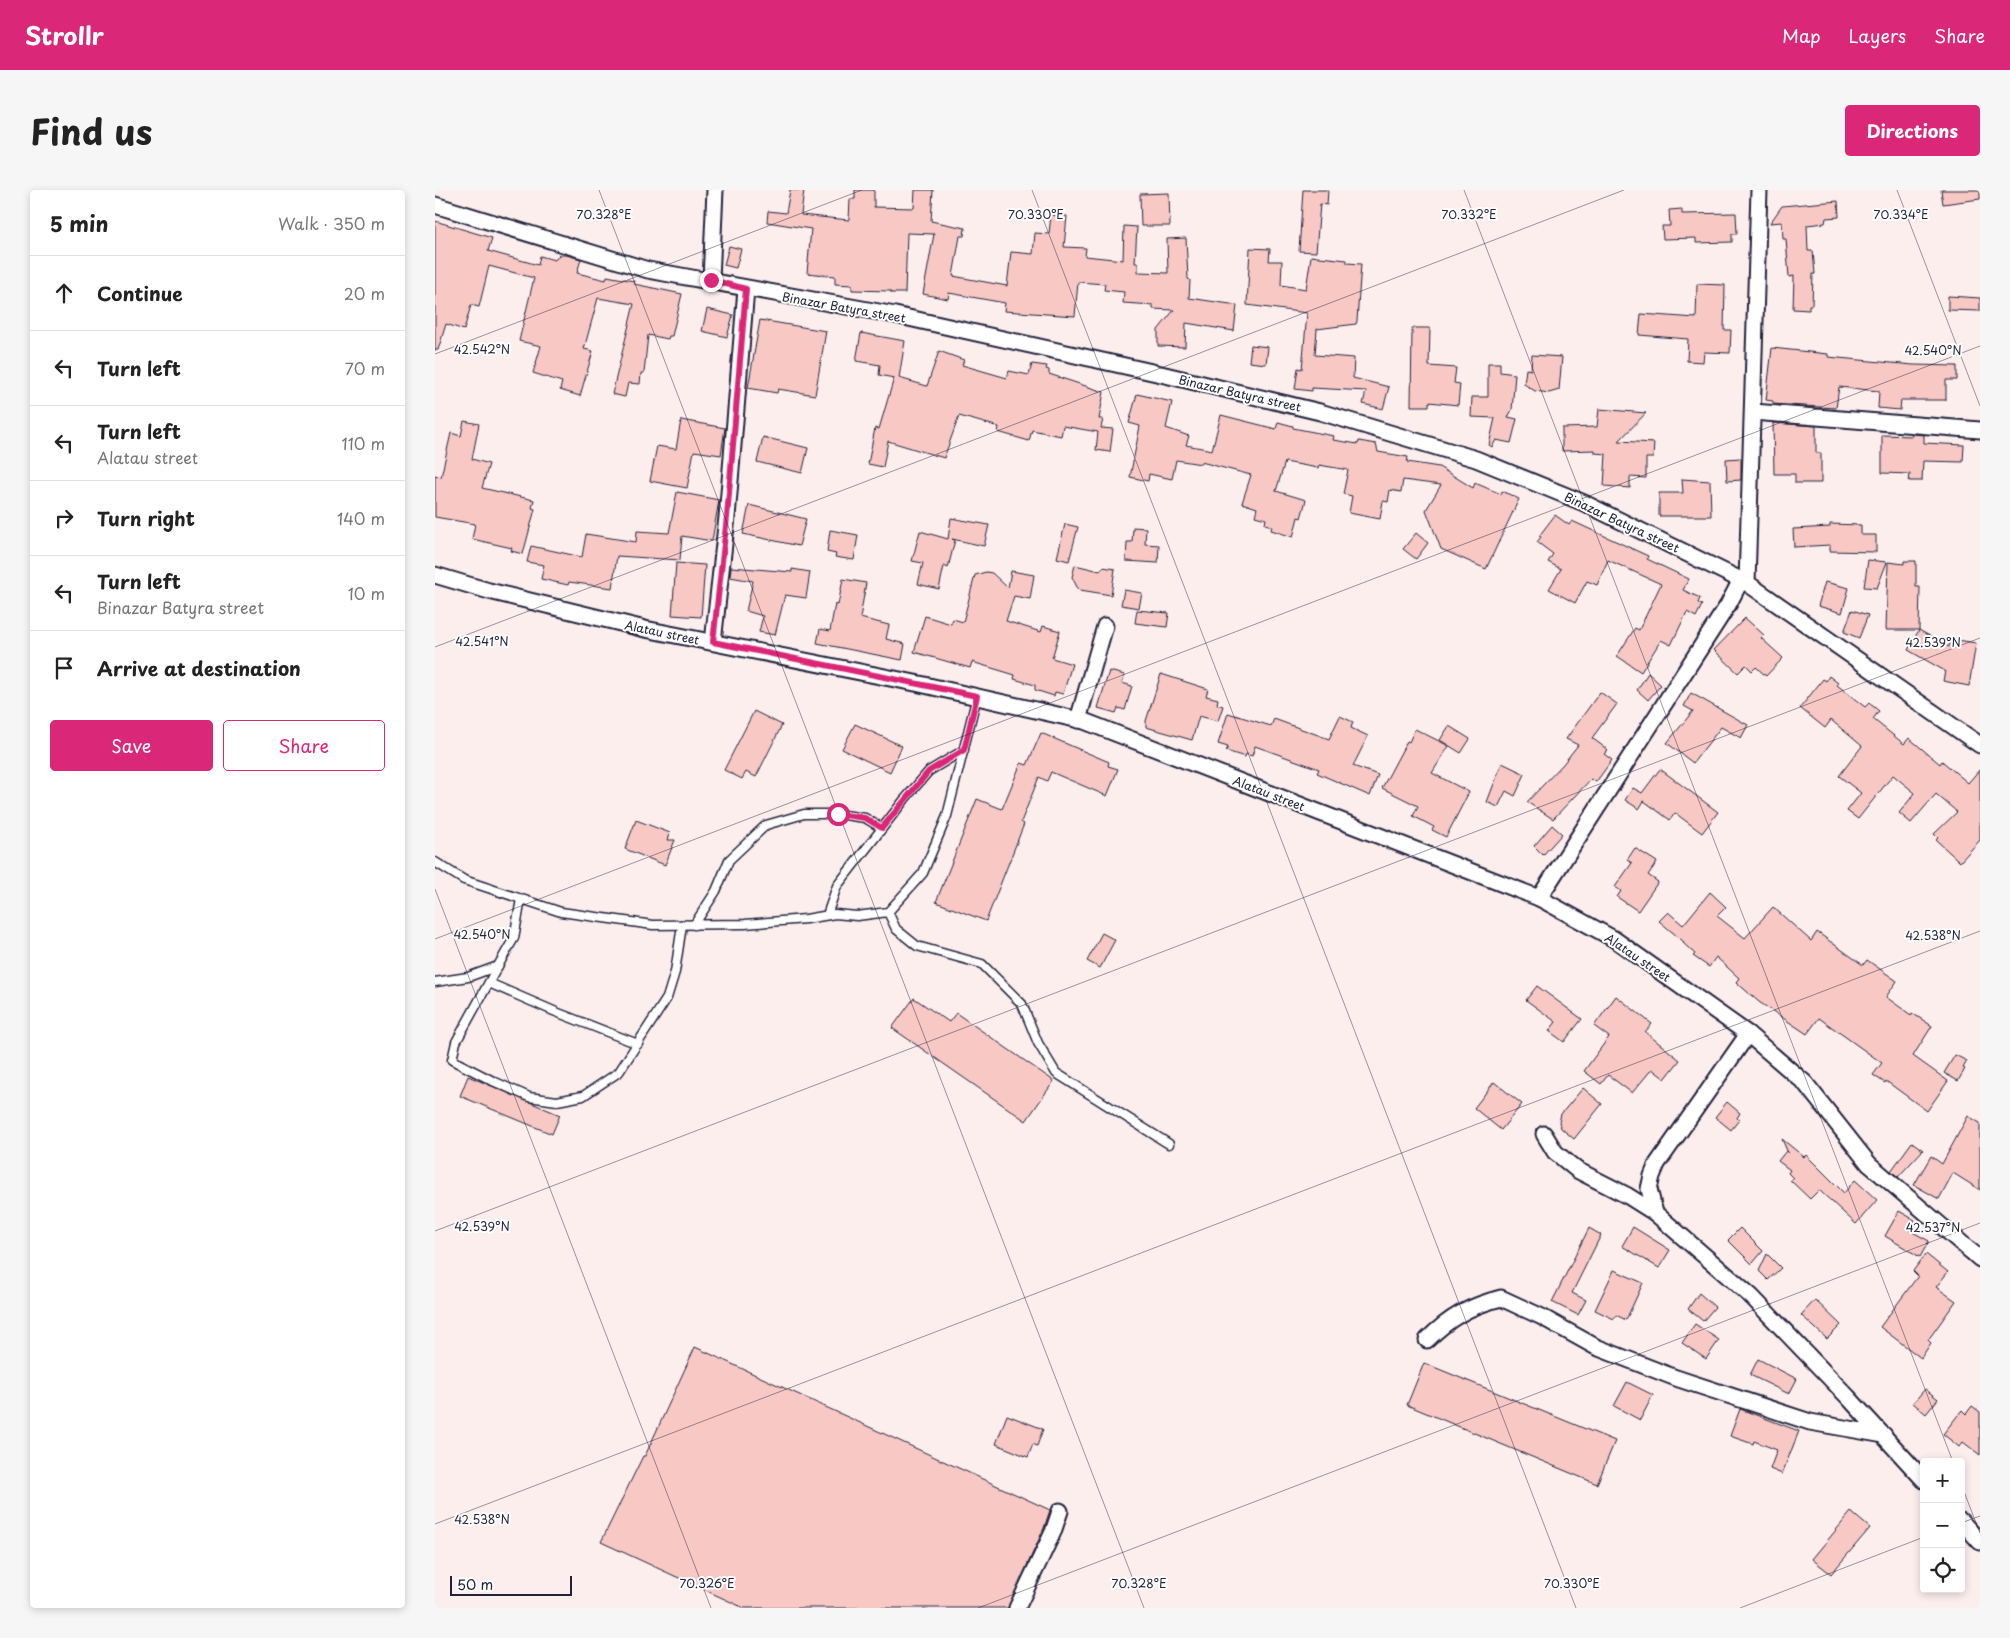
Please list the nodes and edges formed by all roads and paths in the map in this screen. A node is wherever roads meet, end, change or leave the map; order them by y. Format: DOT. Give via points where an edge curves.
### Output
graph roads {
  1 [pos="715,190"];
  2 [pos="1759,190"];
  3 [pos="435,205"];
  4 [pos="711,280"];
  5 [pos="746,289"];
  6 [pos="1753,412"];
  7 [pos="1980,430"];
  8 [pos="435,575"];
  9 [pos="1744,581"];
  10 [pos="1105,626"];
  11 [pos="713,642"];
  12 [pos="977,696"];
  13 [pos="1078,720"];
  14 [pos="1980,745"];
  15 [pos="964,750"];
  16 [pos="882,828"];
  17 [pos="435,862"];
  18 [pos="1539,898"];
  19 [pos="521,899"];
  20 [pos="888,912"];
  21 [pos="827,915"];
  22 [pos="682,925"];
  23 [pos="694,925"];
  24 [pos="498,966"];
  25 [pos="435,982"];
  26 [pos="489,983"];
  27 [pos="1748,1034"];
  28 [pos="638,1044"];
  29 [pos="1544,1134"];
  30 [pos="1169,1144"];
  31 [pos="1655,1213"];
  32 [pos="1980,1259"];
  33 [pos="1427,1340"];
  34 [pos="1884,1436"];
  35 [pos="1920,1476"];
  36 [pos="1060,1511"];
  37 [pos="1965,1525"];
  38 [pos="1980,1542"];
  39 [pos="1017,1608"];
  1 -- 4 [label="street"];
  2 -- 6 [label="street"];
  3 -- 4 [label="street, Binazar Batyra street" via="647,270"];
  4 -- 5 [label="street, Binazar Batyra street"];
  5 -- 9 [label="street, Binazar Batyra street" via="895,315 1321,412 1476,458 1584,503"];
  5 -- 11 [label="street"];
  6 -- 7 [label="street"];
  6 -- 9 [label="street"];
  8 -- 11 [label="street, Alatau street" via="645,629"];
  9 -- 14 [label="street, Binazar Batyra street"];
  9 -- 18 [label="street"];
  10 -- 13 [label="street"];
  11 -- 12 [label="street, Alatau street"];
  12 -- 13 [label="street, Alatau street"];
  12 -- 15 [label="lane"];
  13 -- 18 [label="street, Alatau street"];
  15 -- 16 [label="lane" via="929,771"];
  15 -- 20 [label="lane" via="947,816 923,873"];
  16 -- 21 [label="lane" via="837,886"];
  16 -- 23 [label="lane" via="865,818 838,814 804,814 766,825 729,860 716,891"];
  17 -- 19 [label="lane" via="464,880"];
  18 -- 27 [label="street, Alatau street" via="1614,939"];
  19 -- 22 [label="lane" via="561,912 653,925"];
  19 -- 24 [label="lane" via="514,938"];
  20 -- 21 [label="lane"];
  20 -- 30 [label="lane" via="896,929 917,946 982,964 1022,1004 1038,1043 1056,1073"];
  21 -- 23 [label="lane" via="745,924"];
  22 -- 23 [label="lane"];
  22 -- 28 [label="lane" via="675,972 667,998"];
  24 -- 25 [label="lane" via="469,977"];
  24 -- 26 [label="lane"];
  26 -- 28 [label="lane"];
  26 -- 28 [label="lane" via="457,1042 452,1060 529,1097 557,1102 583,1096 619,1072"];
  27 -- 31 [label="street" via="1657,1164 1649,1189"];
  27 -- 32 [label="street, Alatau street" via="1805,1083 1869,1164"];
  29 -- 31 [label="street" via="1555,1152 1577,1170"];
  31 -- 34 [label="street" via="1752,1297"];
  33 -- 34 [label="street" via="1442,1325 1476,1305 1501,1298 1596,1347 1676,1378 1810,1422"];
  34 -- 35 [label="street"];
  36 -- 39 [label="street"];
  37 -- 38 [label="street"];
}
